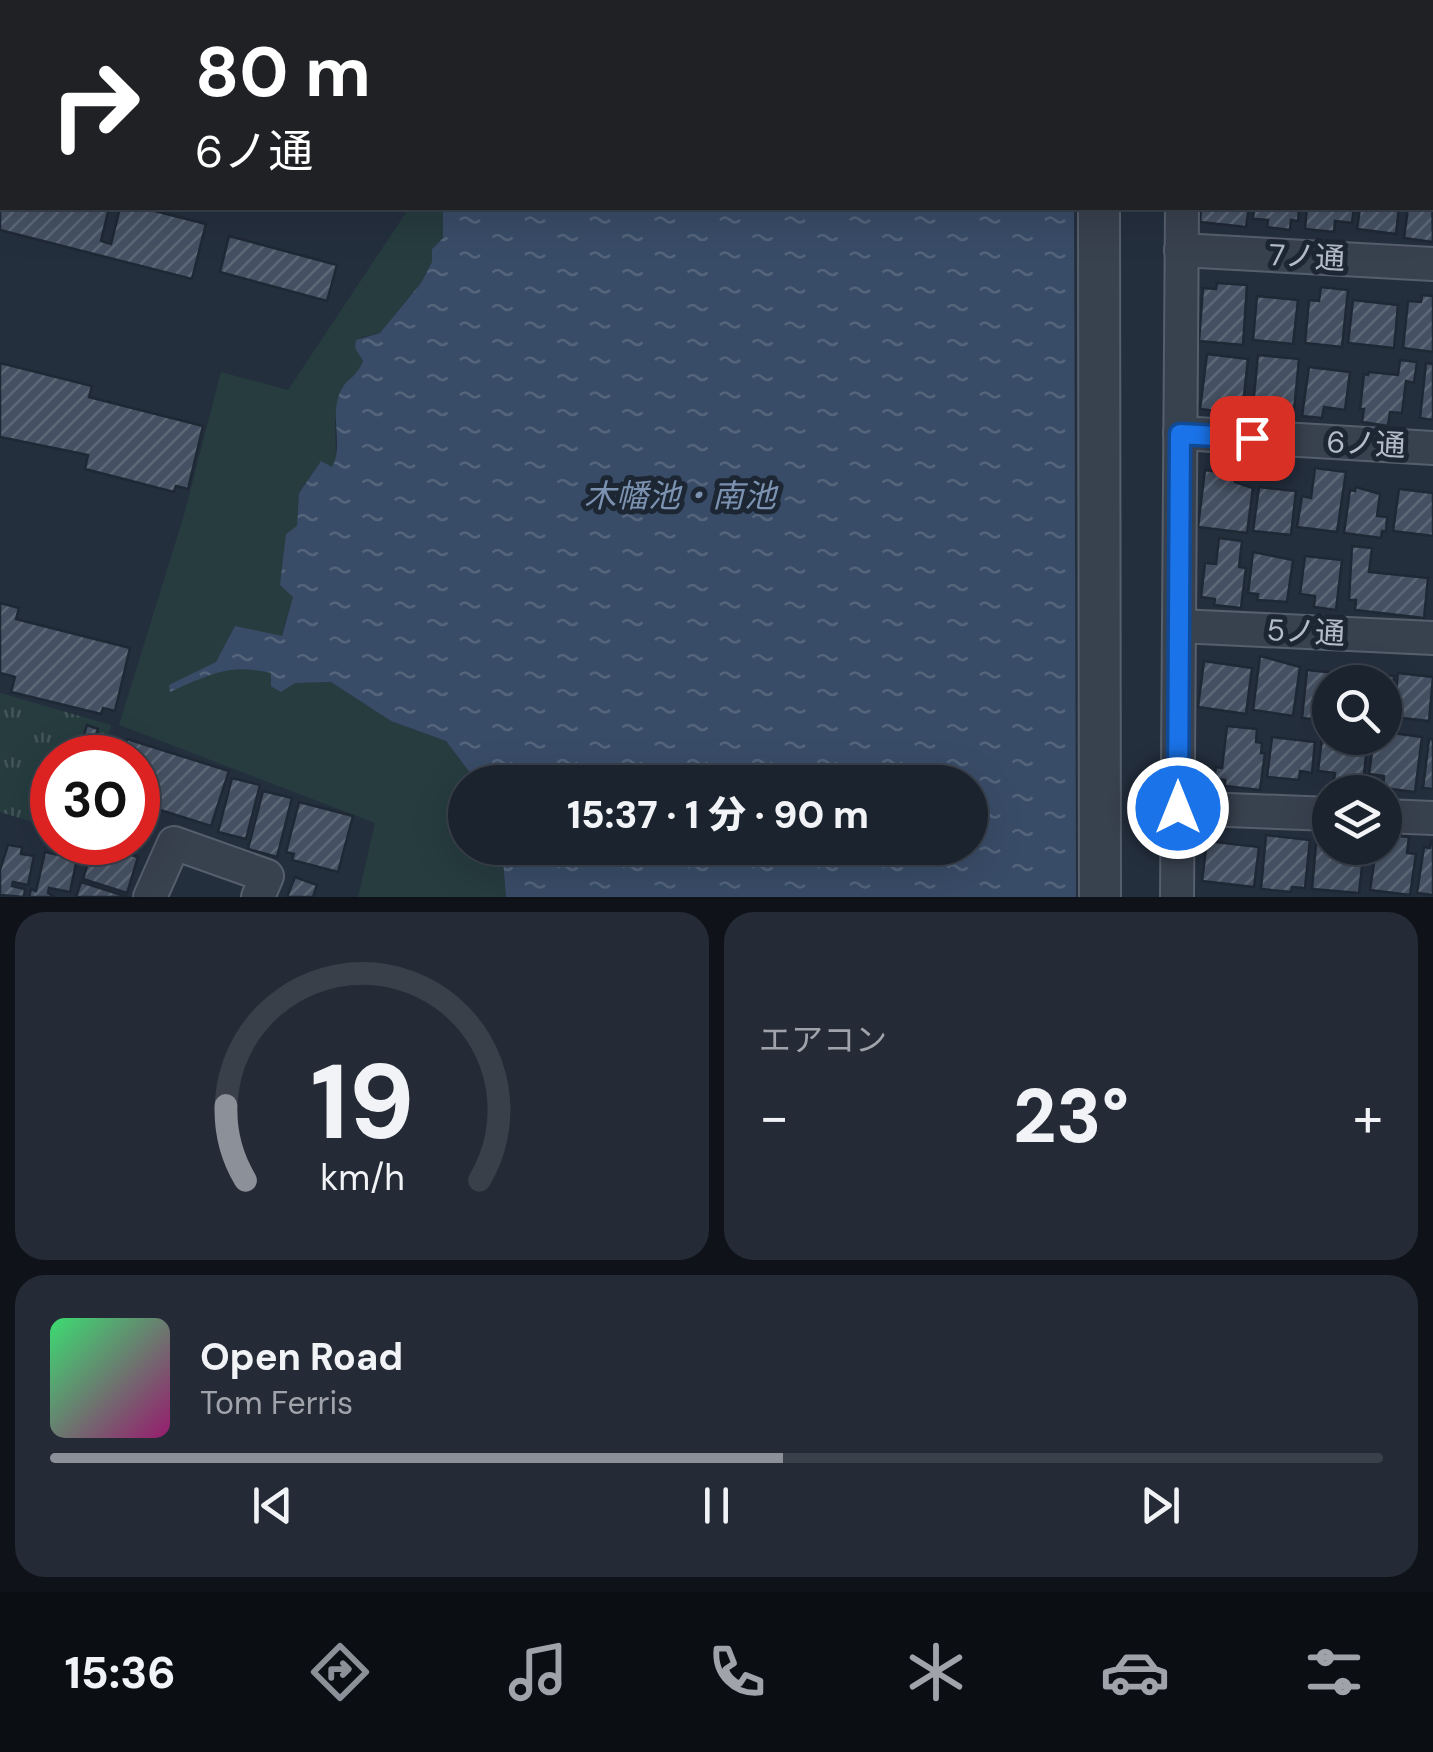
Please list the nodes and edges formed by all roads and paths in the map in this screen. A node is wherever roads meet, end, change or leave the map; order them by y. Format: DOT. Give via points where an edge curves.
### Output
graph roads {
  1 [pos="1099,210"];
  2 [pos="1182,210"];
  3 [pos="1182,250"];
  4 [pos="1433,264"];
  5 [pos="1180,434"];
  6 [pos="1433,448"];
  7 [pos="1179,626"];
  8 [pos="1433,638"];
  9 [pos="1178,808"];
  10 [pos="1312,813"];
  11 [pos="1402,817"];
  12 [pos="1433,818"];
  13 [pos="150,897"];
  14 [pos="258,897"];
  15 [pos="1100,897"];
  16 [pos="1177,897"];
  1 -- 15 [label="street"];
  2 -- 3 [label="street"];
  3 -- 4 [label="street, 7ノ通"];
  3 -- 5 [label="street"];
  5 -- 6 [label="street, 6ノ通"];
  5 -- 7 [label="street"];
  7 -- 8 [label="street, 5ノ通"];
  7 -- 9 [label="street"];
  9 -- 10 [label="street"];
  9 -- 16 [label="street"];
  11 -- 12 [label="street"];
  13 -- 14 [label="street" via="174,843 266,876"];
}
